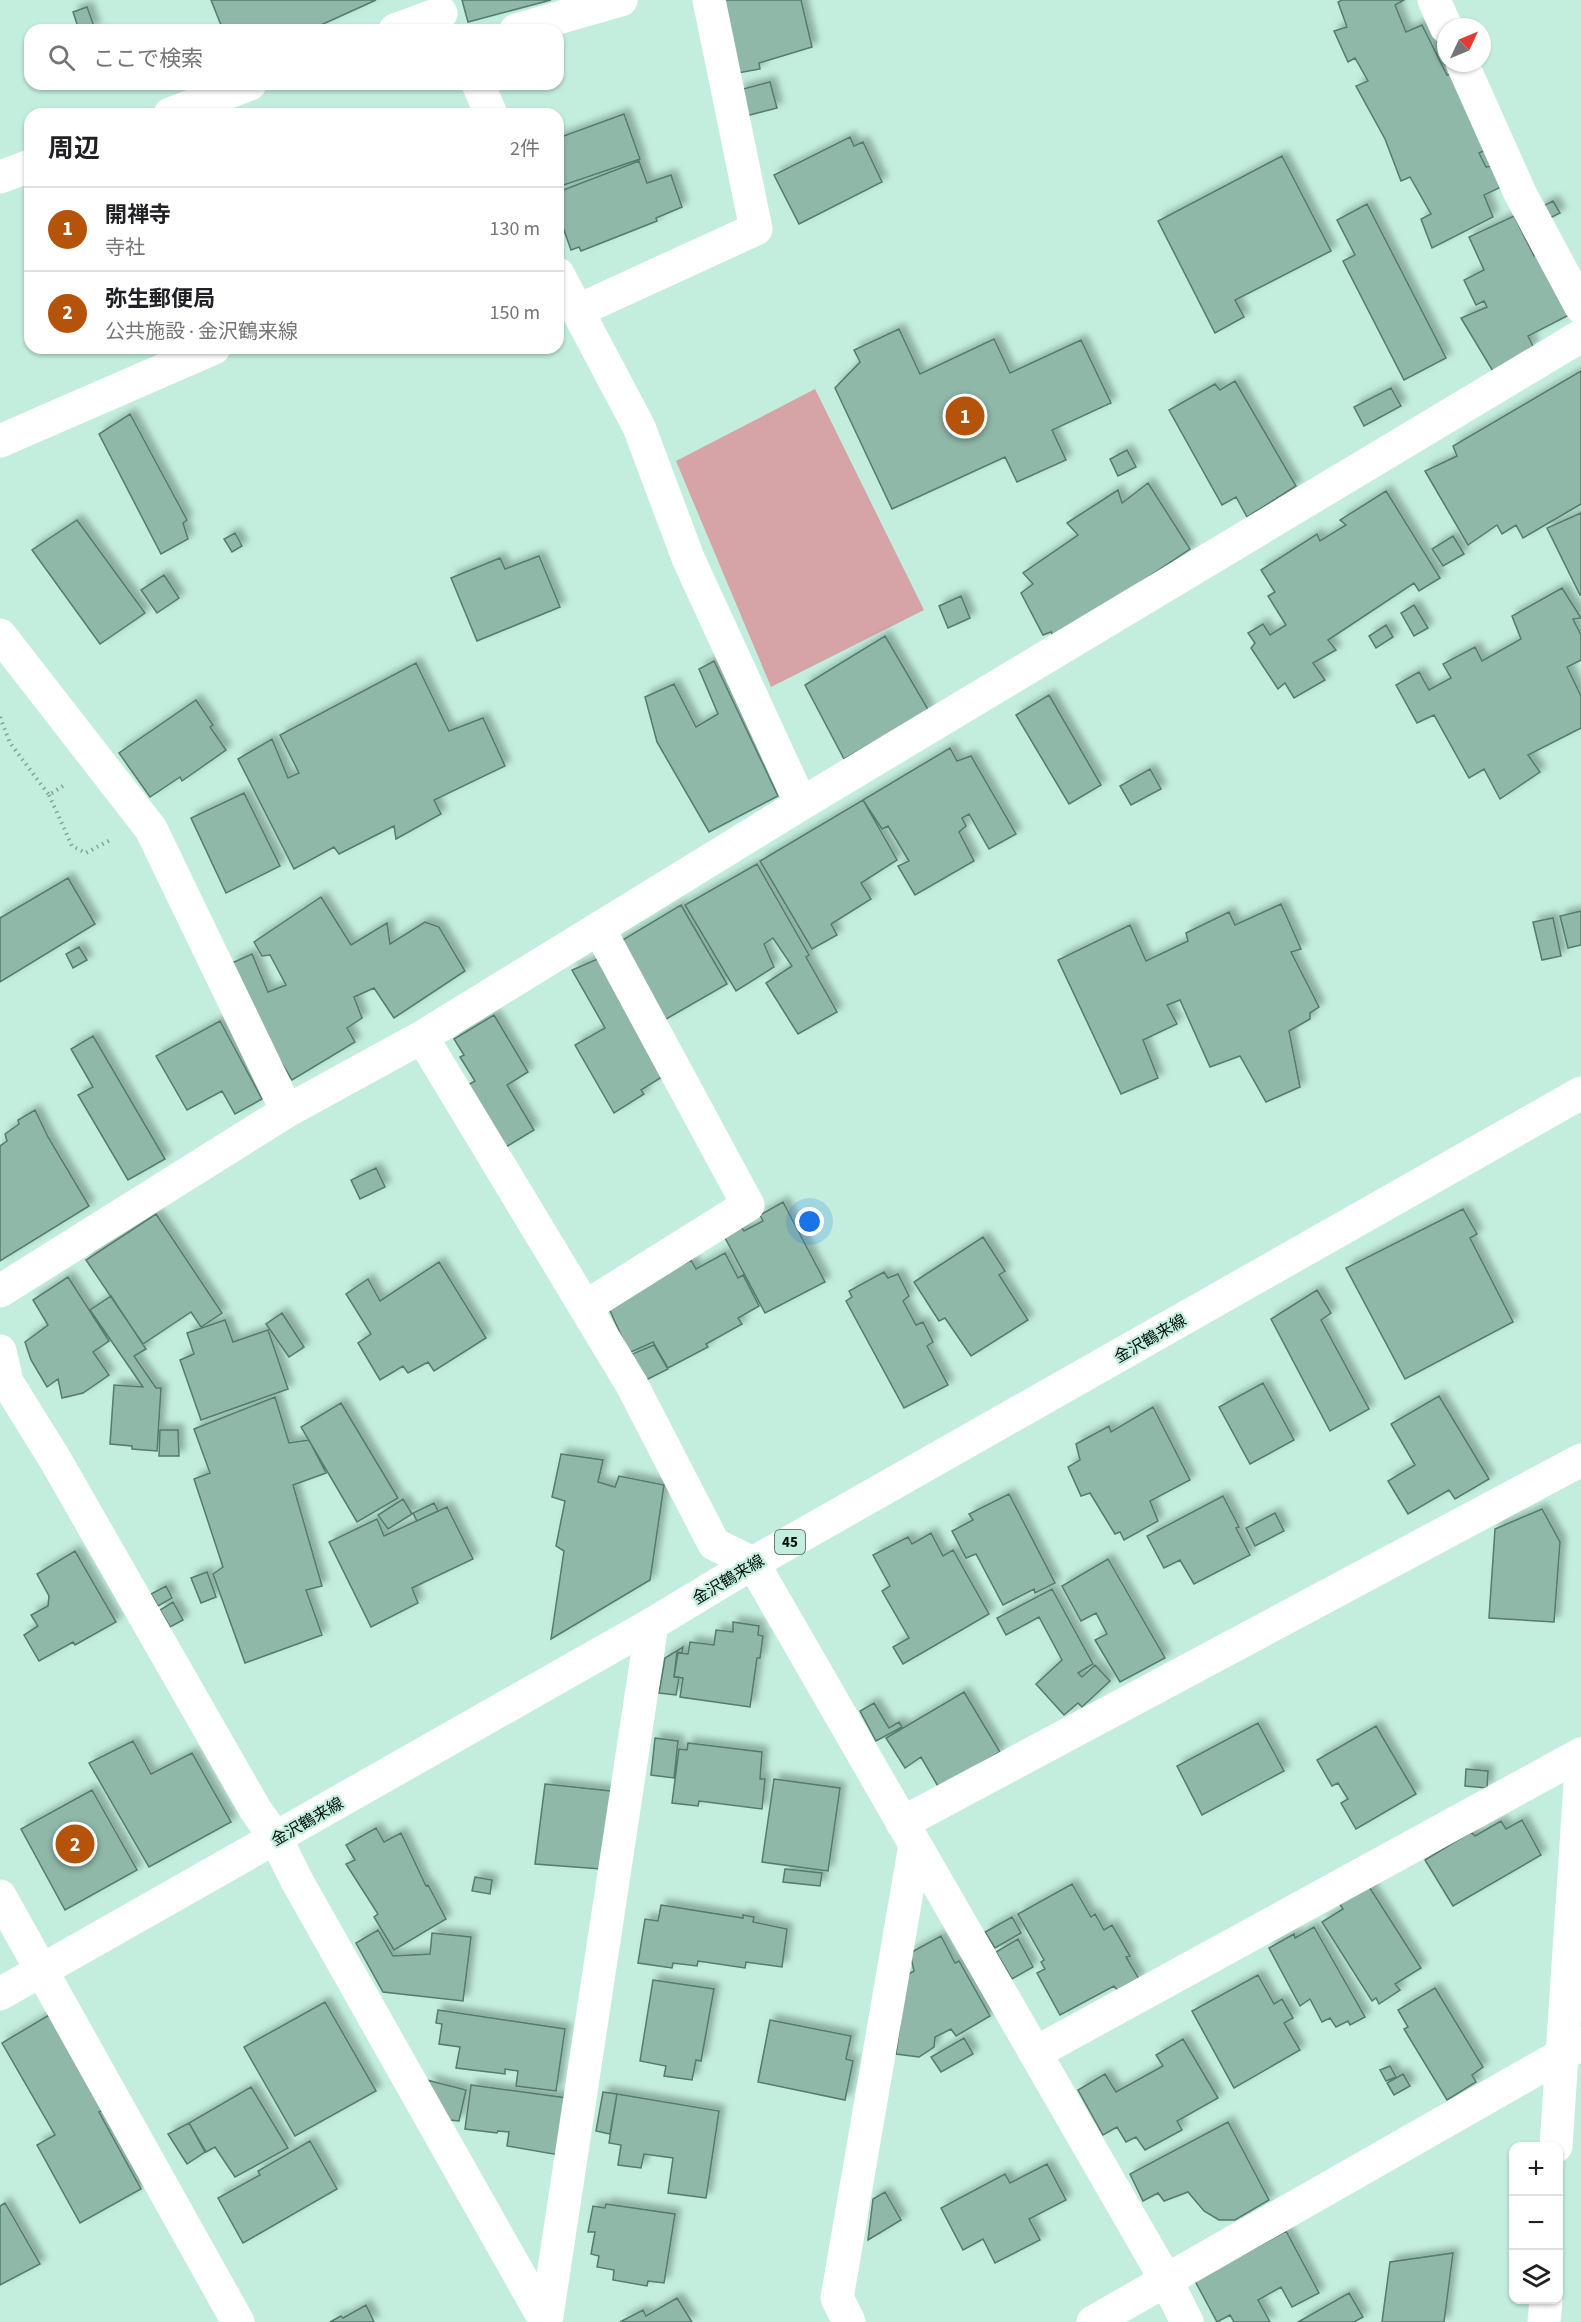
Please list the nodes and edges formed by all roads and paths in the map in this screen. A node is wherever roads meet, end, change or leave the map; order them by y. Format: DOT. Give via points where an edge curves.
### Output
graph roads {
  1 [pos="621,0"];
  2 [pos="709,0"];
  3 [pos="1434,0"];
  4 [pos="443,14"];
  5 [pos="1442,18"];
  6 [pos="413,24"];
  7 [pos="537,24"];
  8 [pos="1466,72"];
  9 [pos="234,90"];
  10 [pos="481,90"];
  11 [pos="186,108"];
  12 [pos="488,108"];
  13 [pos="24,168"];
  14 [pos="0,177"];
  15 [pos="564,284"];
  16 [pos="1581,308"];
  17 [pos="578,311"];
  18 [pos="1581,336"];
  19 [pos="200,354"];
  20 [pos="0,441"];
  21 [pos="0,635"];
  22 [pos="0,717"];
  23 [pos="99,763"];
  24 [pos="50,795"];
  25 [pos="801,804"];
  26 [pos="144,821"];
  27 [pos="599,929"];
  28 [pos="422,1037"];
  29 [pos="1581,1093"];
  30 [pos="287,1111"];
  31 [pos="0,1291"];
  32 [pos="585,1307"];
  33 [pos="0,1351"];
  34 [pos="4,1396"];
  35 [pos="1581,1460"];
  36 [pos="753,1563"];
  37 [pos="652,1624"];
  38 [pos="1581,1754"];
  39 [pos="1581,1770"];
  40 [pos="909,1834"];
  41 [pos="276,1839"];
  42 [pos="0,1896"];
  43 [pos="42,1970"];
  44 [pos="0,1994"];
  45 [pos="1571,2049"];
  46 [pos="1035,2053"];
  47 [pos="1557,2142"];
  48 [pos="1166,2280"];
  49 [pos="1546,2304"];
  50 [pos="238,2322"];
  51 [pos="849,2322"];
  52 [pos="1092,2322"];
  53 [pos="1186,2322"];
  54 [pos="1544,2322"];
  1 -- 7 [label="street"];
  2 -- 17 [label="street" via="756,230"];
  3 -- 5 [label="street"];
  4 -- 6 [label="street"];
  8 -- 16 [label="street" via="1521,193"];
  9 -- 11 [label="street"];
  10 -- 12 [label="street"];
  13 -- 14 [label="street"];
  15 -- 17 [label="street"];
  17 -- 25 [label="street" via="639,427 688,558"];
  18 -- 25 [label="street"];
  19 -- 20 [label="street"];
  21 -- 23 [label="street"];
  22 -- 24 [label="path" via="10,743"];
  23 -- 24 [label="path"];
  23 -- 26 [label="street"];
  24 -- 26 [label="path" via="72,846 86,853"];
  25 -- 27 [label="street"];
  26 -- 30 [label="street" via="152,829"];
  27 -- 28 [label="street"];
  27 -- 32 [label="street" via="748,1205"];
  28 -- 30 [label="street"];
  28 -- 32 [label="street"];
  29 -- 36 [label="street, 金沢鶴来線 / 45"];
  30 -- 31 [label="street"];
  32 -- 36 [label="street" via="632,1385 714,1544"];
  33 -- 34 [label="street"];
  34 -- 41 [label="street" via="56,1461 255,1809"];
  35 -- 40 [label="street"];
  36 -- 37 [label="street, 金沢鶴来線 / 45"];
  36 -- 40 [label="street"];
  37 -- 41 [label="street, 金沢鶴来線 / 45"];
  37 -- 41 [label="street" via="546,2322"];
  38 -- 46 [label="street"];
  39 -- 45 [label="street"];
  40 -- 46 [label="street"];
  40 -- 51 [label="street" via="837,2298"];
  41 -- 43 [label="street, 金沢鶴来線 / 45"];
  42 -- 43 [label="street"];
  43 -- 44 [label="street, 金沢鶴来線 / 45"];
  43 -- 50 [label="street"];
  45 -- 47 [label="street"];
  45 -- 48 [label="street"];
  46 -- 48 [label="street"];
  48 -- 52 [label="street"];
  48 -- 53 [label="street"];
  49 -- 54 [label="street"];
}
